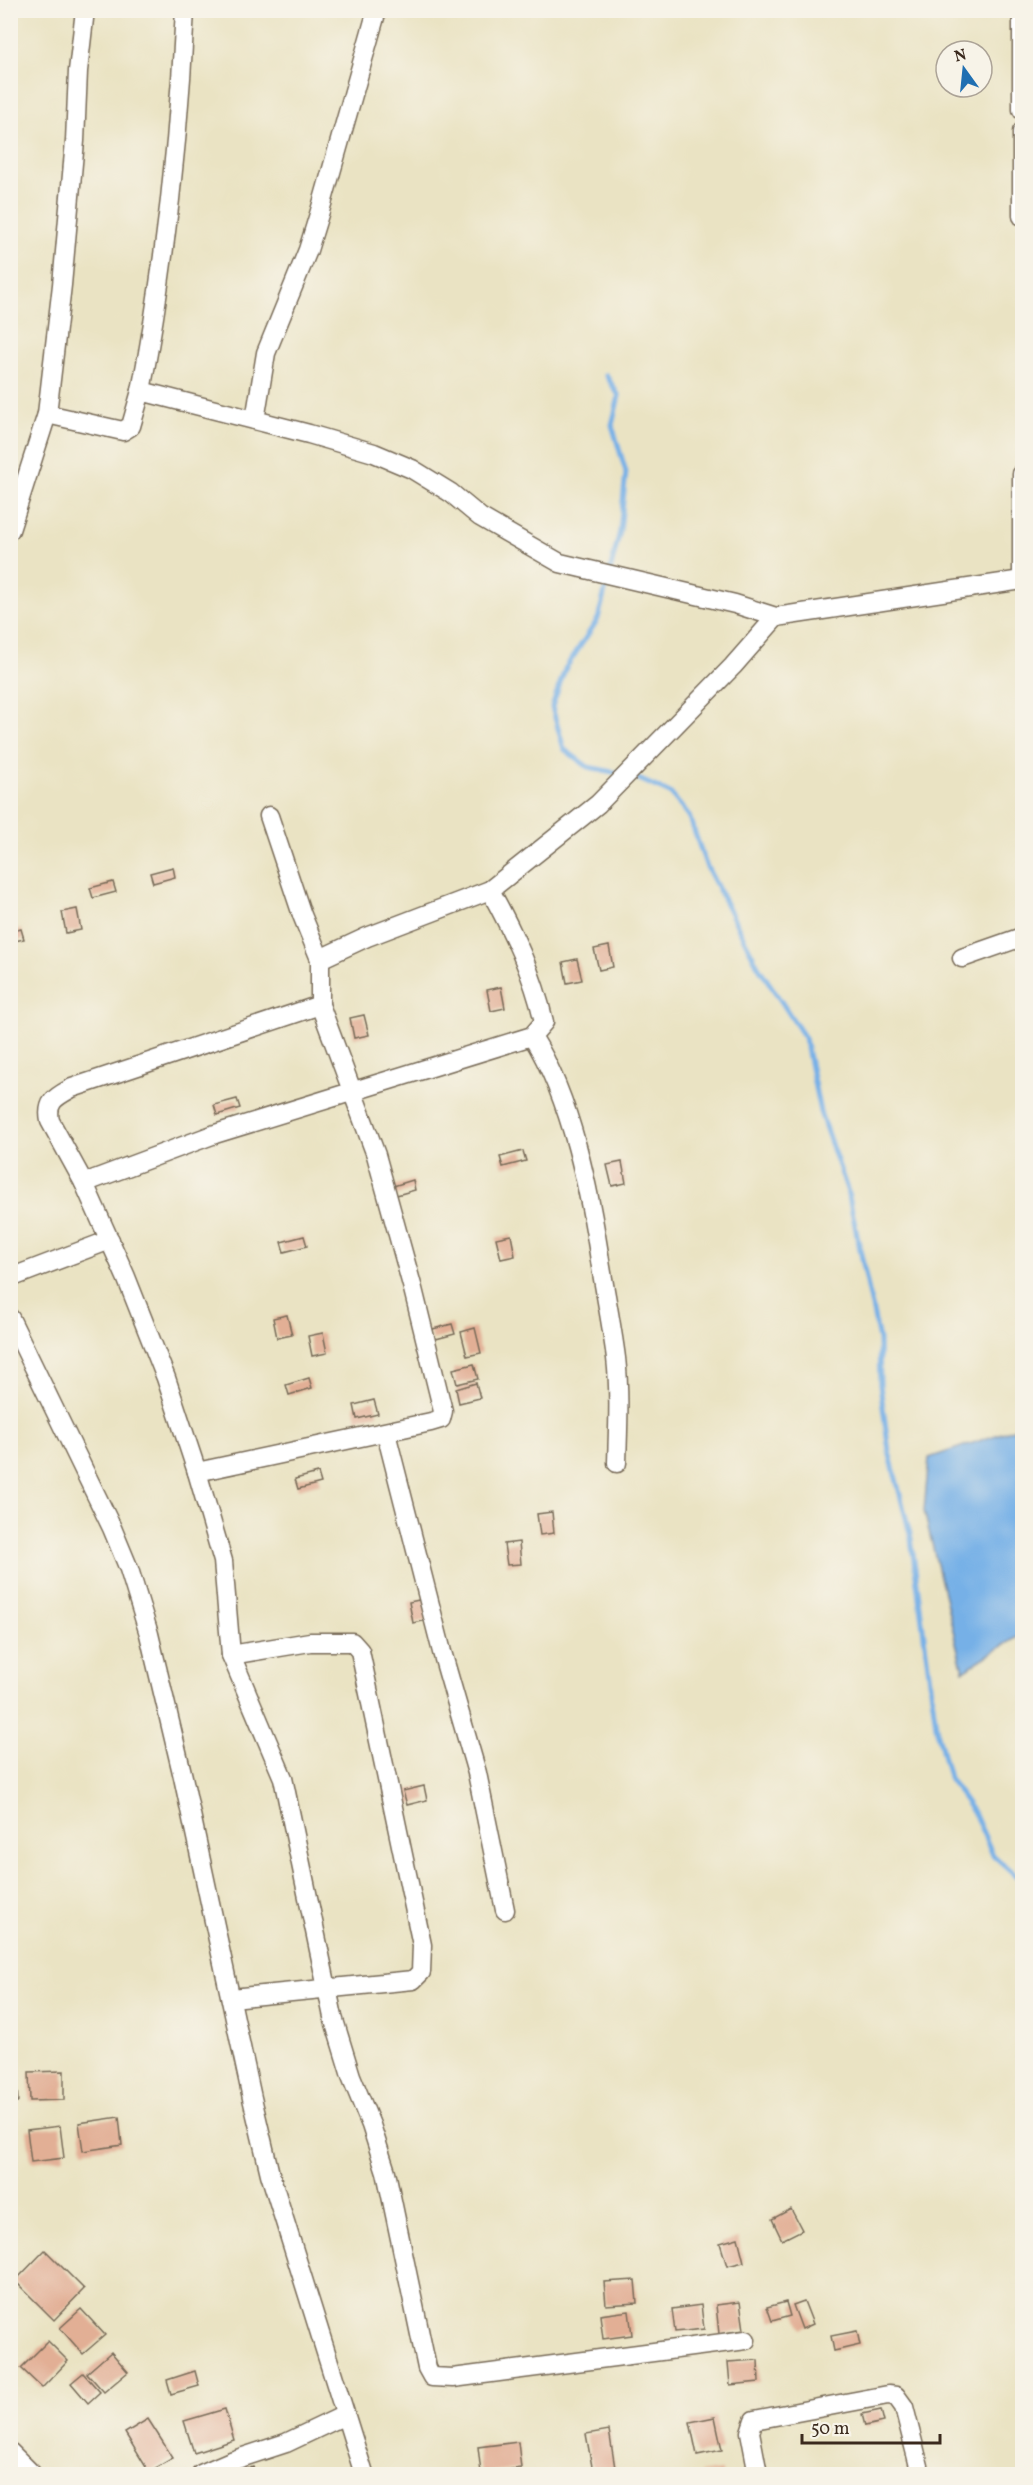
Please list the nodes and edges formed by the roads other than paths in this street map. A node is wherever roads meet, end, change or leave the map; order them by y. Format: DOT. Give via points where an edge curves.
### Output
graph roads {
  1 [pos="85,10"];
  2 [pos="184,10"];
  3 [pos="377,10"];
  4 [pos="1022,10"];
  5 [pos="1023,110"];
  6 [pos="1023,132"];
  7 [pos="1023,216"];
  8 [pos="141,391"];
  9 [pos="47,414"];
  10 [pos="255,420"];
  11 [pos="1023,474"];
  12 [pos="10,530"];
  13 [pos="1023,574"];
  14 [pos="1023,580"];
  15 [pos="776,617"];
  16 [pos="269,816"];
  17 [pos="490,890"];
  18 [pos="1023,937"];
  19 [pos="962,958"];
  20 [pos="320,959"];
  21 [pos="320,1005"];
  22 [pos="532,1036"];
  23 [pos="351,1091"];
  24 [pos="84,1183"];
  25 [pos="110,1240"];
  26 [pos="10,1278"];
  27 [pos="10,1318"];
  28 [pos="386,1433"];
  29 [pos="617,1463"];
  30 [pos="198,1472"];
  31 [pos="231,1655"];
  32 [pos="505,1910"];
  33 [pos="327,1989"];
  34 [pos="232,1998"];
  35 [pos="746,2340"];
  36 [pos="345,2415"];
  37 [pos="10,2452"];
  38 [pos="32,2475"];
  39 [pos="201,2475"];
  40 [pos="364,2475"];
  41 [pos="758,2475"];
  42 [pos="921,2475"];
  1 -- 9 [label="street"];
  2 -- 8 [label="street" via="166,235"];
  3 -- 10 [label="street" via="321,211 266,353"];
  4 -- 5 [label="street"];
  6 -- 7 [label="street"];
  8 -- 9 [label="street" via="131,426 123,431"];
  8 -- 10 [label="street"];
  9 -- 12 [label="street"];
  10 -- 15 [label="street" via="374,453 412,469 452,493 480,517 560,563"];
  11 -- 13 [label="street"];
  14 -- 15 [label="street"];
  15 -- 17 [label="street" via="734,666 598,804"];
  16 -- 20 [label="street"];
  17 -- 20 [label="street"];
  17 -- 22 [label="street" via="525,960 541,1007 544,1022"];
  18 -- 19 [label="street"];
  20 -- 21 [label="street"];
  21 -- 23 [label="street"];
  21 -- 24 [label="street" via="72,1088 59,1096 50,1103 50,1121"];
  22 -- 23 [label="street"];
  22 -- 29 [label="street" via="544,1055 568,1121 592,1210 616,1359"];
  23 -- 24 [label="street" via="215,1134"];
  23 -- 28 [label="street" via="376,1155 442,1411 441,1419"];
  24 -- 25 [label="street"];
  25 -- 26 [label="street"];
  25 -- 30 [label="street" via="166,1378"];
  27 -- 34 [label="street" via="129,1569 149,1634"];
  28 -- 30 [label="street"];
  28 -- 32 [label="street" via="477,1773"];
  30 -- 31 [label="street" via="223,1561"];
  31 -- 33 [label="street" via="283,1778"];
  31 -- 33 [label="street" via="318,1641 352,1642 360,1651 422,1945 421,1972 413,1980"];
  33 -- 34 [label="street"];
  33 -- 35 [label="street" via="351,2076 386,2172 423,2352 432,2377 453,2378"];
  34 -- 36 [label="street" via="270,2174"];
  36 -- 39 [label="street" via="286,2443"];
  36 -- 40 [label="street"];
  37 -- 38 [label="street"];
  41 -- 42 [label="street" via="750,2432 754,2420 888,2395 896,2396 904,2407"];
}
